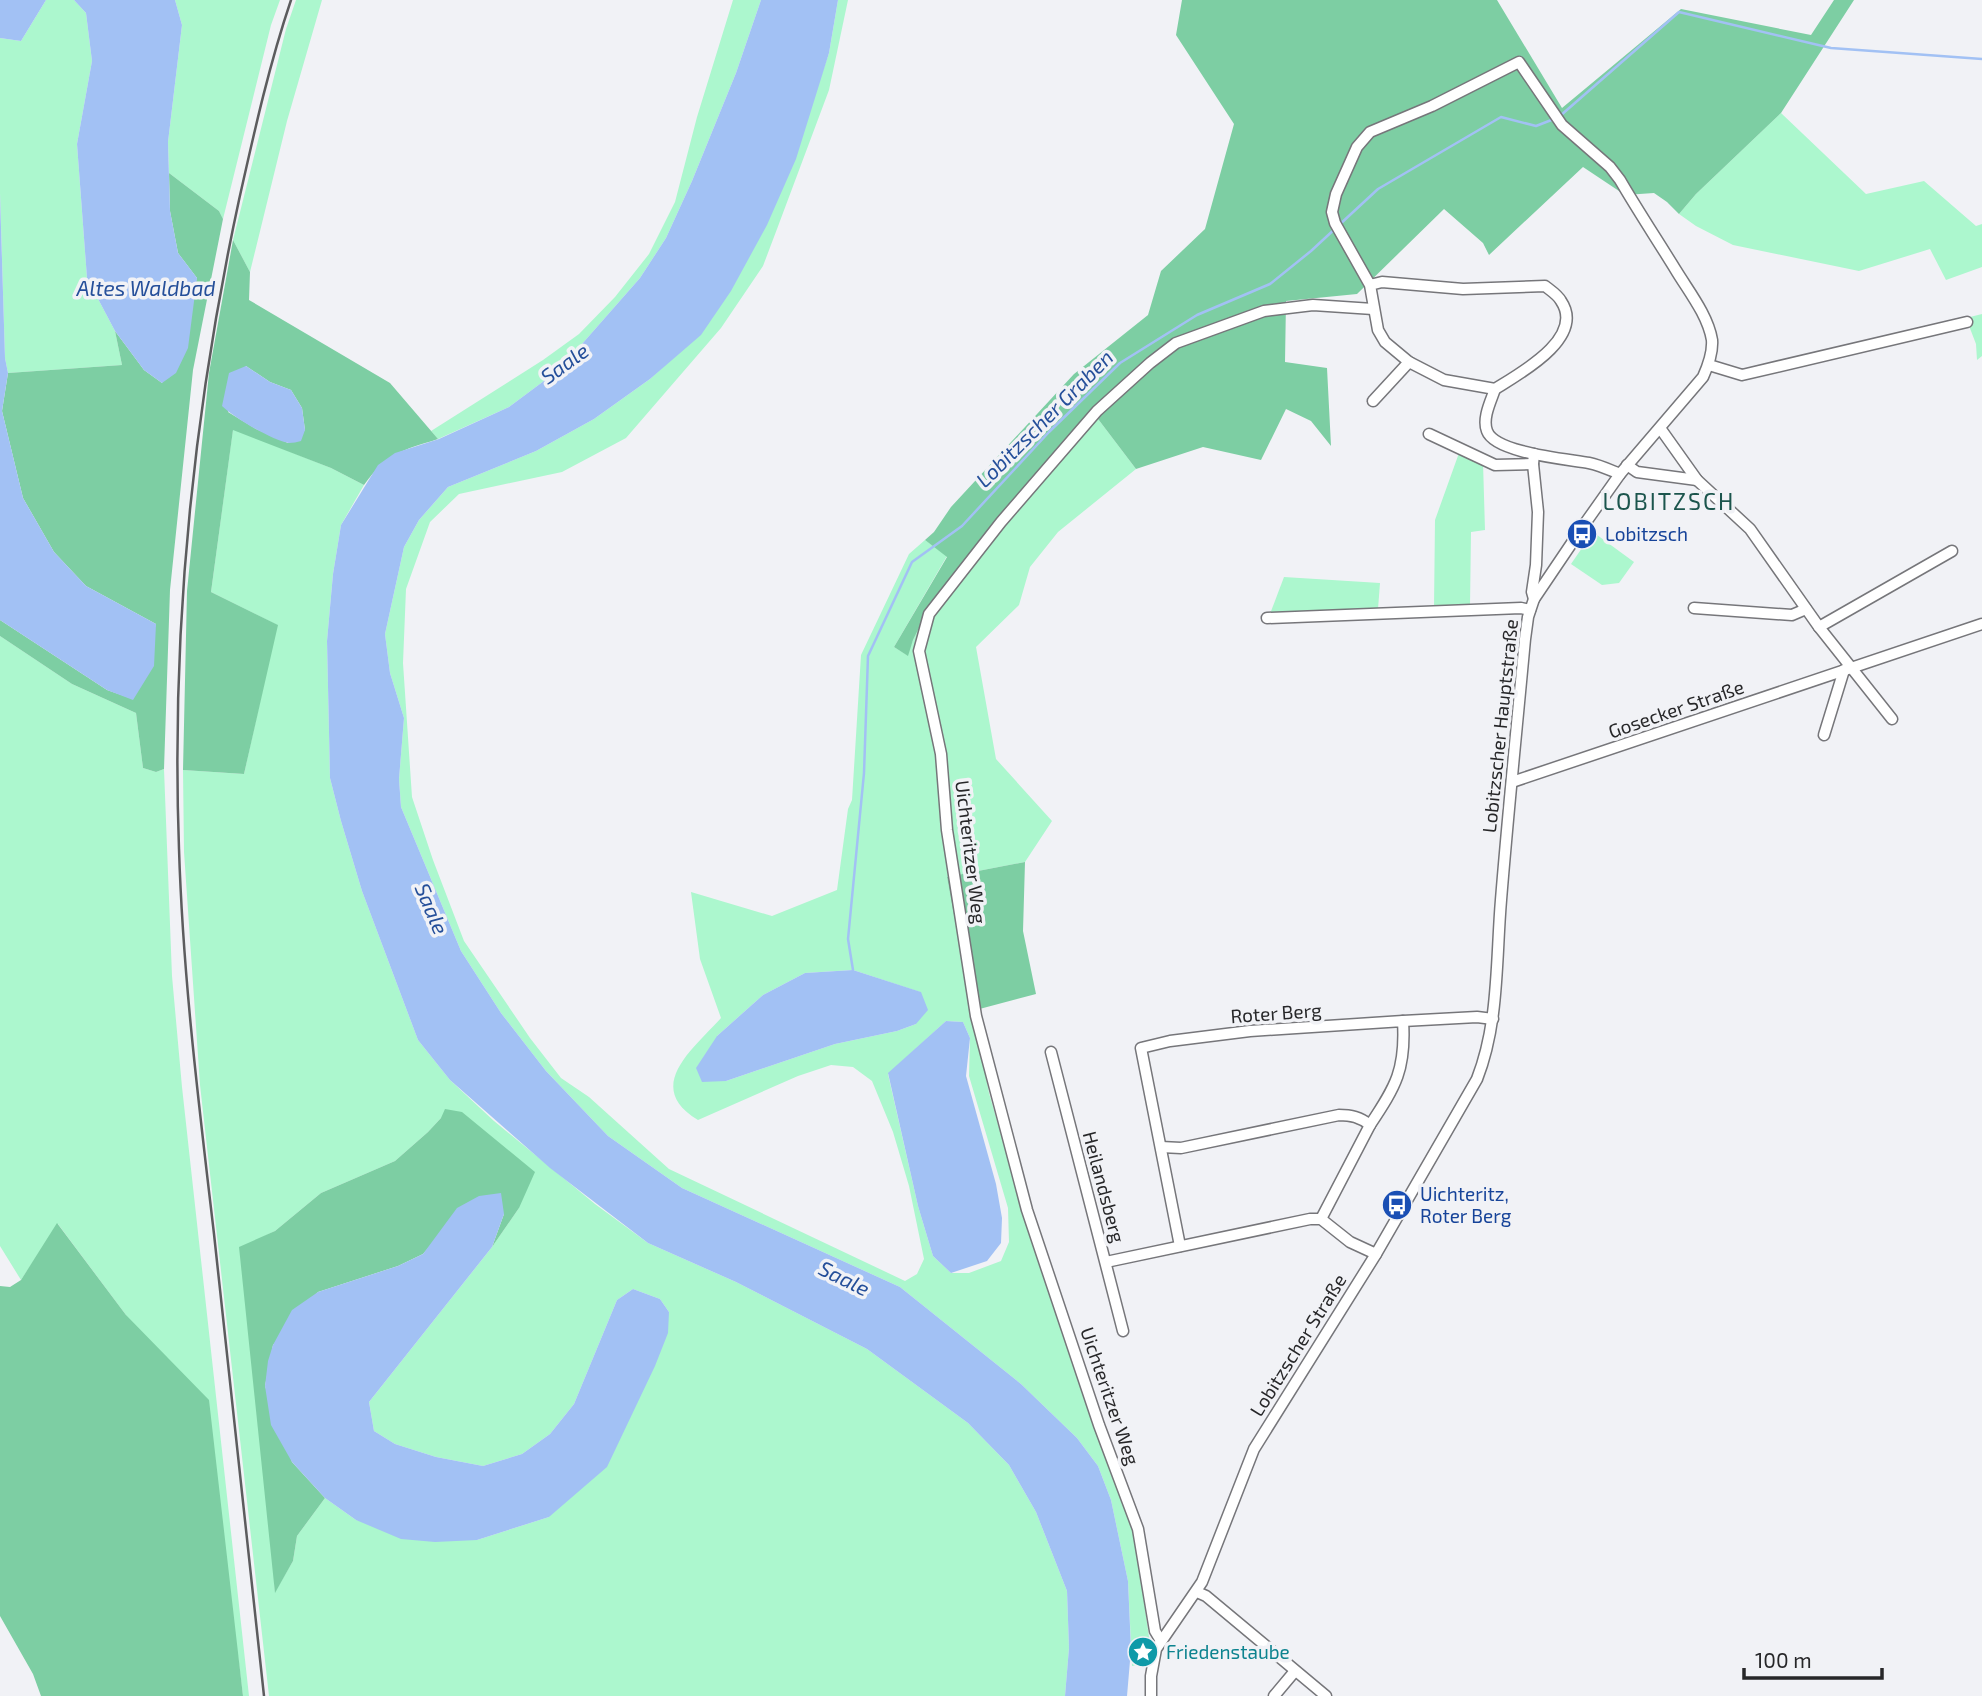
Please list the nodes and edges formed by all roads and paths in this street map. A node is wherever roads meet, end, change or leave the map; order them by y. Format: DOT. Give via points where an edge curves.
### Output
graph roads {
  1 [pos="1370,285"];
  2 [pos="1373,310"];
  3 [pos="1967,322"];
  4 [pos="1409,362"];
  5 [pos="1709,365"];
  6 [pos="1495,389"];
  7 [pos="1373,401"];
  8 [pos="1660,428"];
  9 [pos="1429,434"];
  10 [pos="1534,459"];
  11 [pos="1627,465"];
  12 [pos="1620,474"];
  13 [pos="1697,480"];
  14 [pos="1952,551"];
  15 [pos="1534,598"];
  16 [pos="1694,608"];
  17 [pos="1806,608"];
  18 [pos="1529,613"];
  19 [pos="1267,618"];
  20 [pos="1982,624"];
  21 [pos="1819,627"];
  22 [pos="1847,669"];
  23 [pos="1892,719"];
  24 [pos="1824,735"];
  25 [pos="1512,782"];
  26 [pos="1493,1019"];
  27 [pos="1403,1021"];
  28 [pos="1051,1052"];
  29 [pos="1370,1125"];
  30 [pos="1161,1147"];
  31 [pos="1321,1219"];
  32 [pos="1180,1246"];
  33 [pos="1376,1254"];
  34 [pos="1106,1262"];
  35 [pos="1123,1331"];
  36 [pos="1197,1592"];
  37 [pos="1161,1641"];
  38 [pos="1295,1671"];
  39 [pos="1151,1696"];
  40 [pos="1275,1696"];
  41 [pos="1326,1696"];
  1 -- 2 [label="street"];
  1 -- 5 [label="street" via="1332,212 1357,147 1370,132 1518,62 1562,125 1610,167 1696,303 1712,340"];
  1 -- 6 [label="street" via="1545,286 1561,299 1566,317 1561,336 1544,358"];
  2 -- 4 [label="street" via="1385,342"];
  2 -- 37 [label="street, Uichteritzer Weg" via="1313,305 1264,310 1176,344 1158,356 1097,411 1000,522 929,614 919,651 941,754 947,830 976,1016 1027,1210 1138,1529 1155,1631"];
  3 -- 5 [label="street" via="1742,375"];
  4 -- 6 [label="street" via="1444,380"];
  4 -- 7 [label="street"];
  5 -- 8 [label="street, Lobitzscher Hauptstraße"];
  6 -- 10 [label="street" via="1486,430 1499,442"];
  8 -- 11 [label="street, Lobitzscher Hauptstraße"];
  8 -- 13 [label="street"];
  9 -- 10 [label="street" via="1495,465"];
  10 -- 12 [label="street" via="1592,464"];
  10 -- 15 [label="street" via="1538,512"];
  11 -- 12 [label="street, Lobitzscher Hauptstraße"];
  11 -- 13 [label="street" via="1637,471"];
  12 -- 15 [label="street, Lobitzscher Hauptstraße"];
  13 -- 17 [label="street" via="1749,529"];
  14 -- 21 [label="street"];
  15 -- 18 [label="street, Lobitzscher Hauptstraße"];
  16 -- 17 [label="street" via="1792,615"];
  17 -- 21 [label="street"];
  18 -- 19 [label="street" via="1521,608"];
  18 -- 25 [label="street, Lobitzscher Hauptstraße"];
  20 -- 22 [label="street, Gosecker Straße"];
  21 -- 22 [label="street"];
  22 -- 23 [label="street"];
  22 -- 24 [label="street"];
  22 -- 25 [label="street, Gosecker Straße"];
  25 -- 26 [label="street, Lobitzscher Hauptstraße"];
  26 -- 27 [label="street"];
  26 -- 33 [label="street, Lobitzscher Straße" via="1477,1079"];
  27 -- 29 [label="street" via="1399,1076"];
  27 -- 30 [label="street, Roter Berg" via="1250,1031 1141,1048"];
  28 -- 34 [label="street, Heilandsberg"];
  29 -- 30 [label="street" via="1339,1115 1181,1148"];
  29 -- 31 [label="street"];
  30 -- 32 [label="street, Roter Berg"];
  31 -- 32 [label="street"];
  31 -- 33 [label="street" via="1350,1242"];
  32 -- 34 [label="street"];
  33 -- 36 [label="street, Lobitzscher Straße" via="1254,1449"];
  34 -- 35 [label="street, Heilandsberg"];
  36 -- 37 [label="street, Lobitzscher Straße"];
  36 -- 38 [label="street"];
  37 -- 39 [label="street, Lobitzscher Straße" via="1152,1662"];
  38 -- 40 [label="street"];
  38 -- 41 [label="street"];
}
